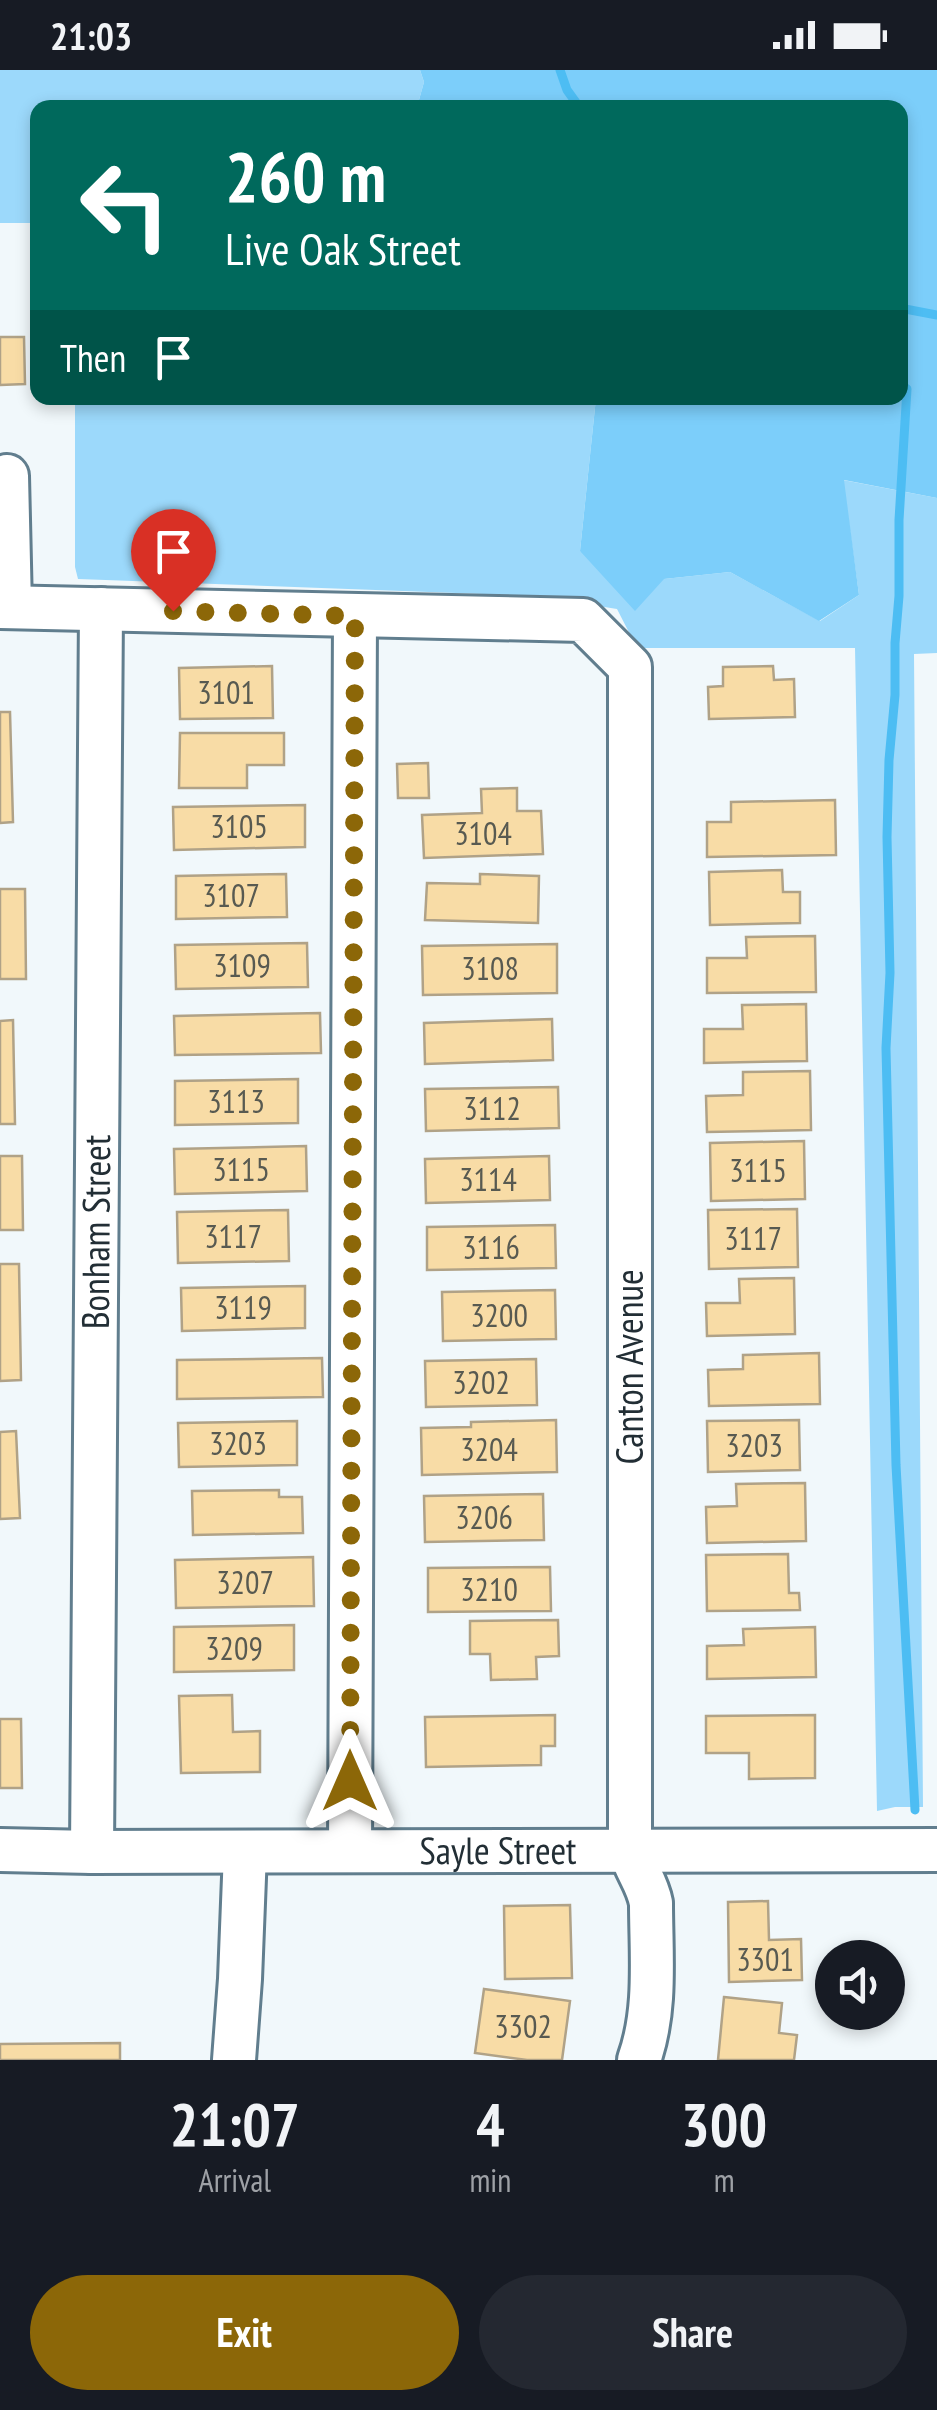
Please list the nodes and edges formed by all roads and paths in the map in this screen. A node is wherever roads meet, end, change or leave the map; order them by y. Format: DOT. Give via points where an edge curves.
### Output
graph roads {
  1 [pos="7,476"];
  2 [pos="5,607"];
  3 [pos="101,609"];
  4 [pos="355,616"];
  5 [pos="0,1850"];
  6 [pos="630,1850"];
  7 [pos="937,1850"];
  8 [pos="350,1851"];
  9 [pos="92,1852"];
  10 [pos="245,1852"];
  11 [pos="234,2060"];
  12 [pos="639,2060"];
  1 -- 2 [label="street"];
  2 -- 3 [label="street"];
  3 -- 4 [label="street"];
  3 -- 9 [label="street, Bonham Street"];
  4 -- 6 [label="street, Canton Avenue" via="583,620 630,666"];
  4 -- 8 [label="street"];
  5 -- 9 [label="street, Sayle Street"];
  6 -- 7 [label="street, Sayle Street"];
  6 -- 8 [label="street, Sayle Street"];
  6 -- 12 [label="street, Canton Avenue" via="651,1903 651,2004"];
  8 -- 10 [label="street, Sayle Street"];
  9 -- 10 [label="street, Sayle Street"];
  10 -- 11 [label="street"];
}
